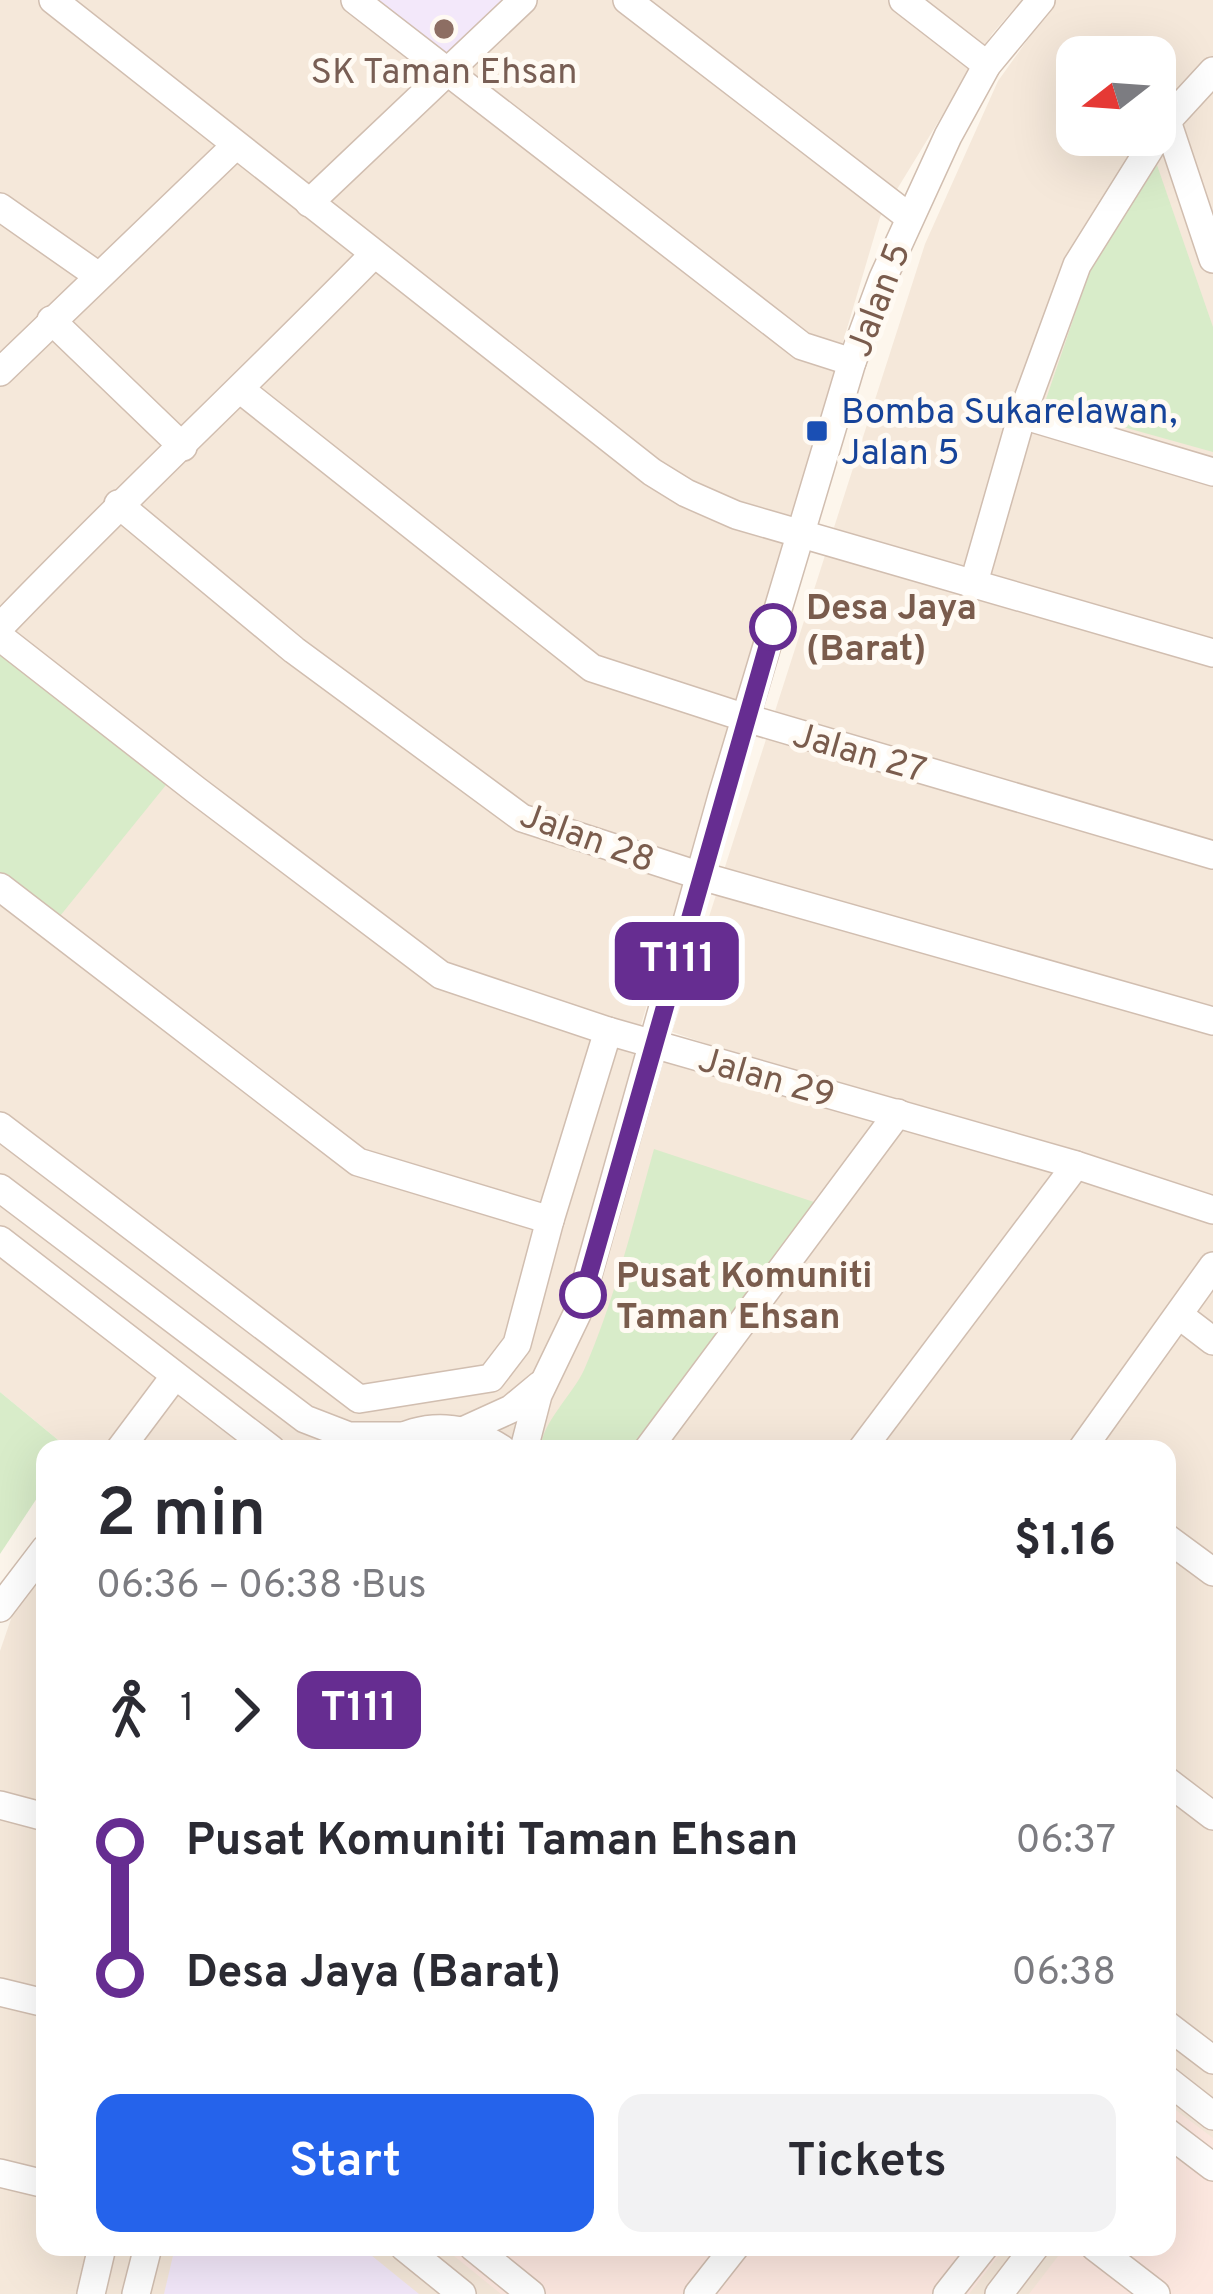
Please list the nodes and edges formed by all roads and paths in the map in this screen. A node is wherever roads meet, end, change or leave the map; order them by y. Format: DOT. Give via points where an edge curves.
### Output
graph roads {
  1 [pos="355,0"];
  2 [pos="523,0"];
  3 [pos="627,0"];
  4 [pos="903,0"];
  5 [pos="1041,0"];
  6 [pos="72,5"];
  7 [pos="987,64"];
  8 [pos="447,71"];
  9 [pos="1213,71"];
  10 [pos="1176,111"];
  11 [pos="235,146"];
  12 [pos="1176,148"];
  13 [pos="1145,156"];
  14 [pos="309,203"];
  15 [pos="0,207"];
  16 [pos="909,218"];
  17 [pos="374,254"];
  18 [pos="1213,259"];
  19 [pos="97,275"];
  20 [pos="52,320"];
  21 [pos="852,362"];
  22 [pos="0,372"];
  23 [pos="241,390"];
  24 [pos="1022,415"];
  25 [pos="183,447"];
  26 [pos="1213,472"];
  27 [pos="118,504"];
  28 [pos="801,531"];
  29 [pos="973,586"];
  30 [pos="0,627"];
  31 [pos="0,637"];
  32 [pos="1213,653"];
  33 [pos="746,718"];
  34 [pos="1213,855"];
  35 [pos="701,876"];
  36 [pos="0,887"];
  37 [pos="1213,1021"];
  38 [pos="608,1031"];
  39 [pos="653,1044"];
  40 [pos="898,1113"];
  41 [pos="0,1126"];
  42 [pos="1076,1165"];
  43 [pos="3,1198"];
  44 [pos="1213,1210"];
  45 [pos="550,1220"];
  46 [pos="0,1240"];
  47 [pos="1213,1266"];
  48 [pos="1179,1315"];
  49 [pos="1213,1341"];
  50 [pos="174,1377"];
  51 [pos="543,1382"];
  52 [pos="305,1418"];
  53 [pos="467,1430"];
  54 [pos="127,1440"];
  55 [pos="259,1440"];
  56 [pos="321,1440"];
  57 [pos="378,1440"];
  58 [pos="397,1440"];
  59 [pos="485,1440"];
  60 [pos="525,1440"];
  61 [pos="655,1440"];
  62 [pos="869,1440"];
  63 [pos="1089,1440"];
  64 [pos="1176,1545"];
  65 [pos="36,1561"];
  66 [pos="1213,1572"];
  67 [pos="0,1608"];
  68 [pos="1176,1788"];
  69 [pos="0,1805"];
  70 [pos="36,1815"];
  71 [pos="1213,1816"];
  72 [pos="0,1992"];
  73 [pos="36,2001"];
  74 [pos="1176,2032"];
  75 [pos="1213,2060"];
  76 [pos="1176,2087"];
  77 [pos="1213,2116"];
  78 [pos="1176,2139"];
  79 [pos="1213,2167"];
  80 [pos="0,2174"];
  81 [pos="36,2182"];
  82 [pos="100,2256"];
  83 [pos="146,2256"];
  84 [pos="415,2256"];
  85 [pos="484,2256"];
  86 [pos="729,2256"];
  87 [pos="976,2256"];
  88 [pos="1028,2256"];
  89 [pos="1107,2256"];
  90 [pos="91,2294"];
  91 [pos="136,2294"];
  92 [pos="462,2294"];
  93 [pos="531,2294"];
  94 [pos="698,2294"];
  95 [pos="947,2294"];
  96 [pos="999,2294"];
  97 [pos="1156,2294"];
  1 -- 8 [label="street"];
  2 -- 8 [label="street"];
  3 -- 16 [label="street"];
  4 -- 7 [label="street"];
  5 -- 7 [label="street, Jalan 5"];
  6 -- 11 [label="street"];
  7 -- 16 [label="street, Jalan 5"];
  8 -- 14 [label="street"];
  8 -- 21 [label="street" via="802,346"];
  9 -- 10 [label="street"];
  11 -- 14 [label="street"];
  11 -- 19 [label="street"];
  12 -- 18 [label="street"];
  13 -- 24 [label="street" via="1077,265"];
  14 -- 17 [label="street"];
  15 -- 19 [label="street"];
  16 -- 21 [label="street, Jalan 5"];
  17 -- 23 [label="street"];
  17 -- 28 [label="street" via="670,484 736,515"];
  19 -- 20 [label="street"];
  20 -- 22 [label="street"];
  20 -- 25 [label="street"];
  21 -- 28 [label="street, Jalan 5"];
  23 -- 25 [label="street"];
  23 -- 33 [label="street, Jalan 27" via="592,668"];
  24 -- 26 [label="street"];
  24 -- 29 [label="street"];
  25 -- 27 [label="street"];
  27 -- 30 [label="street"];
  27 -- 35 [label="street, Jalan 28" via="294,650 522,818"];
  28 -- 29 [label="street"];
  28 -- 33 [label="street, Jalan 5"];
  29 -- 32 [label="street"];
  31 -- 38 [label="street, Jalan 29" via="441,974"];
  33 -- 34 [label="street, Jalan 27"];
  33 -- 35 [label="street, Jalan 5"];
  35 -- 37 [label="street, Jalan 28"];
  35 -- 39 [label="street, Jalan 5"];
  36 -- 45 [label="street" via="358,1162"];
  38 -- 39 [label="street, Jalan 29"];
  38 -- 45 [label="street"];
  39 -- 40 [label="street, Jalan 29"];
  39 -- 51 [label="street, Jalan 5" via="577,1314"];
  40 -- 42 [label="street, Jalan 29"];
  40 -- 61 [label="street"];
  41 -- 45 [label="street" via="359,1399 491,1378 517,1344"];
  42 -- 44 [label="street, Jalan 29"];
  42 -- 62 [label="street"];
  43 -- 52 [label="street"];
  46 -- 50 [label="street"];
  47 -- 48 [label="street"];
  48 -- 49 [label="street"];
  48 -- 63 [label="street"];
  50 -- 54 [label="street"];
  50 -- 55 [label="street"];
  51 -- 53 [label="street, Jalan 5"];
  51 -- 60 [label="street, Jalan 5"];
  52 -- 56 [label="street"];
  52 -- 57 [label="street"];
  53 -- 58 [label="street" via="423,1430"];
  53 -- 59 [label="street"];
  64 -- 66 [label="street"];
  65 -- 67 [label="street"];
  68 -- 71 [label="street"];
  69 -- 70 [label="street"];
  72 -- 73 [label="street"];
  74 -- 75 [label="street"];
  76 -- 77 [label="street"];
  78 -- 79 [label="street"];
  80 -- 81 [label="street"];
  82 -- 90 [label="street"];
  83 -- 91 [label="street"];
  84 -- 92 [label="street"];
  85 -- 93 [label="street"];
  86 -- 94 [label="street"];
  87 -- 95 [label="street"];
  88 -- 96 [label="street"];
  89 -- 97 [label="street"];
}
